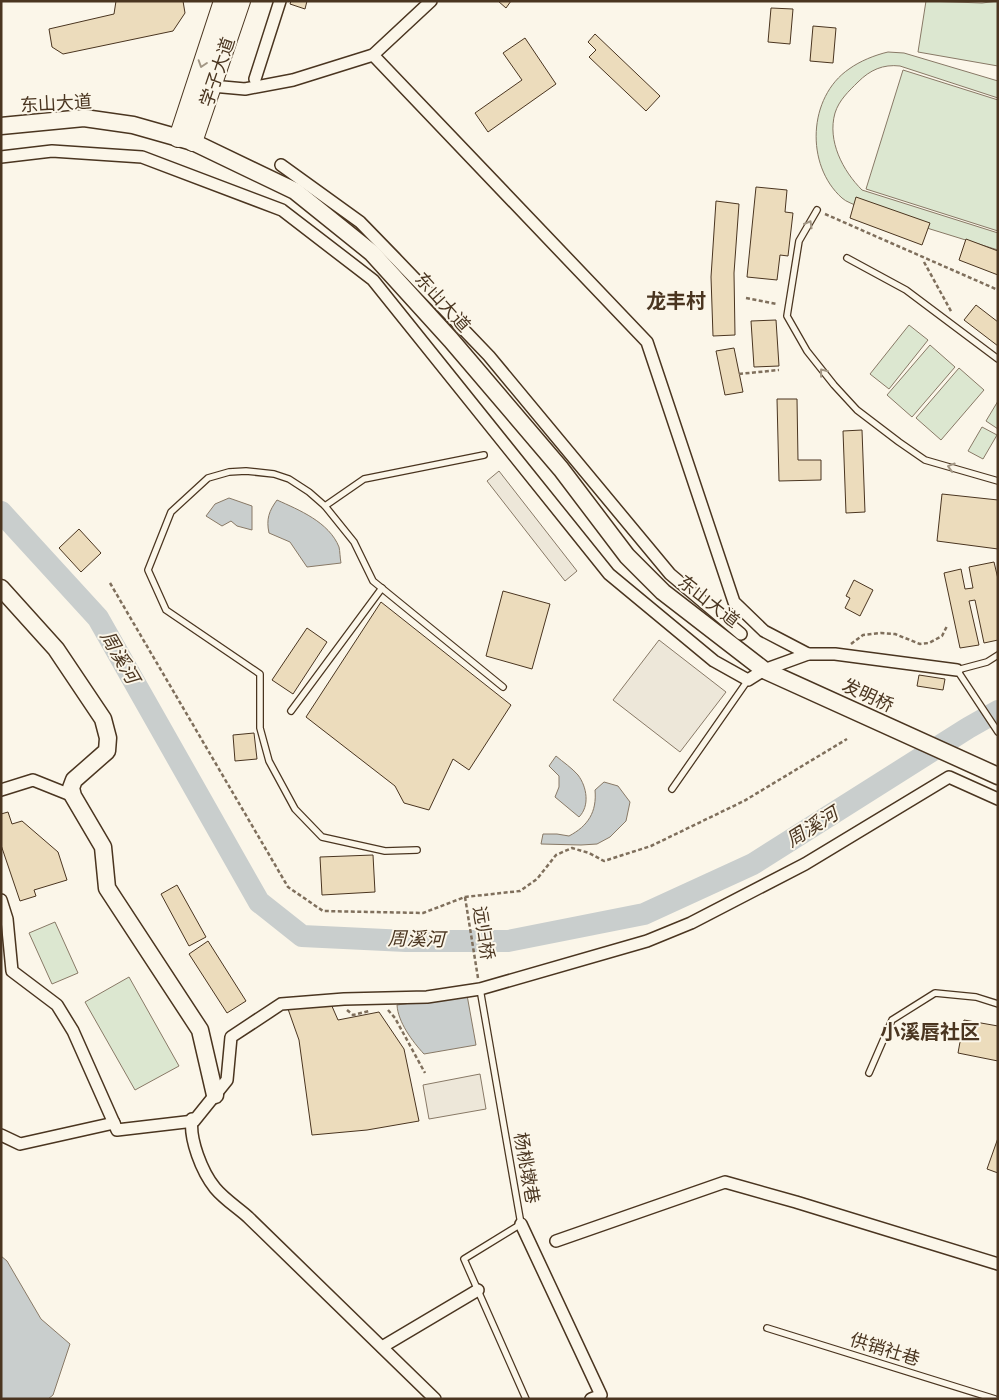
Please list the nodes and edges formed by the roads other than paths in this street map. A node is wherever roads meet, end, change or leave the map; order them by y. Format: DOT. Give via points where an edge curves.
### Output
graph roads {
  1 [pos="214,1"];
  2 [pos="223,1"];
  3 [pos="241,1"];
  4 [pos="280,1"];
  5 [pos="431,1"];
  6 [pos="201,40"];
  7 [pos="373,55"];
  8 [pos="256,79"];
  9 [pos="212,86"];
  10 [pos="1,126"];
  11 [pos="186,140"];
  12 [pos="1,157"];
  13 [pos="280,165"];
  14 [pos="817,210"];
  15 [pos="847,258"];
  16 [pos="998,360"];
  17 [pos="484,455"];
  18 [pos="998,481"];
  19 [pos="325,506"];
  20 [pos="1,588"];
  21 [pos="382,588"];
  22 [pos="741,634"];
  23 [pos="808,654"];
  24 [pos="998,655"];
  25 [pos="764,670"];
  26 [pos="957,670"];
  27 [pos="748,680"];
  28 [pos="503,687"];
  29 [pos="291,711"];
  30 [pos="998,732"];
  31 [pos="998,776"];
  32 [pos="672,789"];
  33 [pos="1,790"];
  34 [pos="73,796"];
  35 [pos="998,799"];
  36 [pos="417,850"];
  37 [pos="1,900"];
  38 [pos="480,989"];
  39 [pos="998,1004"];
  40 [pos="869,1073"];
  41 [pos="215,1095"];
  42 [pos="192,1119"];
  43 [pos="114,1123"];
  44 [pos="1,1134"];
  45 [pos="522,1224"];
  46 [pos="556,1240"];
  47 [pos="998,1264"];
  48 [pos="478,1290"];
  49 [pos="767,1328"];
  50 [pos="382,1346"];
  51 [pos="435,1399"];
  52 [pos="526,1399"];
  53 [pos="591,1399"];
  54 [pos="995,1399"];
  1 -- 6 [label="street"];
  2 -- 11 [label="main road, 学子大道, one-way"];
  3 -- 9 [label="main road, 学子大道"];
  4 -- 8 [label="street"];
  5 -- 7 [label="street"];
  7 -- 9 [label="street" via="293,80 245,89"];
  7 -- 23 [label="street" via="647,342 734,602 764,631"];
  9 -- 11 [label="main road, 学子大道"];
  10 -- 11 [label="main road, 东山大道" via="84,118 133,125"];
  11 -- 25 [label="main road, 东山大道" via="295,191 372,253 561,469 627,556 663,592"];
  12 -- 27 [label="street" via="52,151 142,157 282,210 373,280 609,574 714,661"];
  13 -- 22 [label="street" via="360,222 396,258 489,356 670,574"];
  18 -- 14 [label="lane, one-way" via="926,460 899,442 857,410 807,351 787,316 799,241"];
  15 -- 16 [label="lane" via="906,290"];
  17 -- 19 [label="lane" via="364,479"];
  19 -- 21 [label="lane" via="354,542 373,581"];
  19 -- 36 [label="lane" via="289,479 274,474 229,472 208,478 171,512 148,570 166,610 260,674 260,728 269,761 295,809 322,837 385,850"];
  20 -- 34 [label="main road" via="56,649 103,719 108,751 74,780"];
  21 -- 28 [label="lane"];
  21 -- 29 [label="lane"];
  23 -- 25 [label="street"];
  23 -- 26 [label="street" via="835,654"];
  24 -- 26 [label="lane" via="987,662"];
  25 -- 27 [label="street"];
  25 -- 31 [label="main road, 发明桥"];
  26 -- 30 [label="lane"];
  27 -- 32 [label="lane"];
  33 -- 34 [label="street" via="33,780"];
  34 -- 41 [label="main road" via="103,847 108,888 200,1030"];
  35 -- 38 [label="street" via="949,777 805,864 690,923 647,941"];
  37 -- 43 [label="street" via="7,919 12,971 57,1005 73,1031"];
  38 -- 41 [label="street" via="427,997 344,998 281,1004 232,1036 227,1080"];
  38 -- 45 [label="lane, 杨桃墩巷"];
  39 -- 40 [label="lane" via="976,997 935,993 892,1020"];
  41 -- 43 [label="street" via="194,1121 117,1130"];
  42 -- 50 [label="street" via="194,1144 204,1173 216,1190"];
  43 -- 44 [label="street" via="20,1144"];
  45 -- 48 [label="lane, 杨桃墩巷" via="464,1259"];
  45 -- 53 [label="street" via="600,1395"];
  46 -- 47 [label="street" via="725,1182"];
  48 -- 50 [label="street"];
  48 -- 52 [label="lane, 杨桃墩巷"];
  49 -- 54 [label="lane, 供销社巷"];
  50 -- 51 [label="street"];
}
